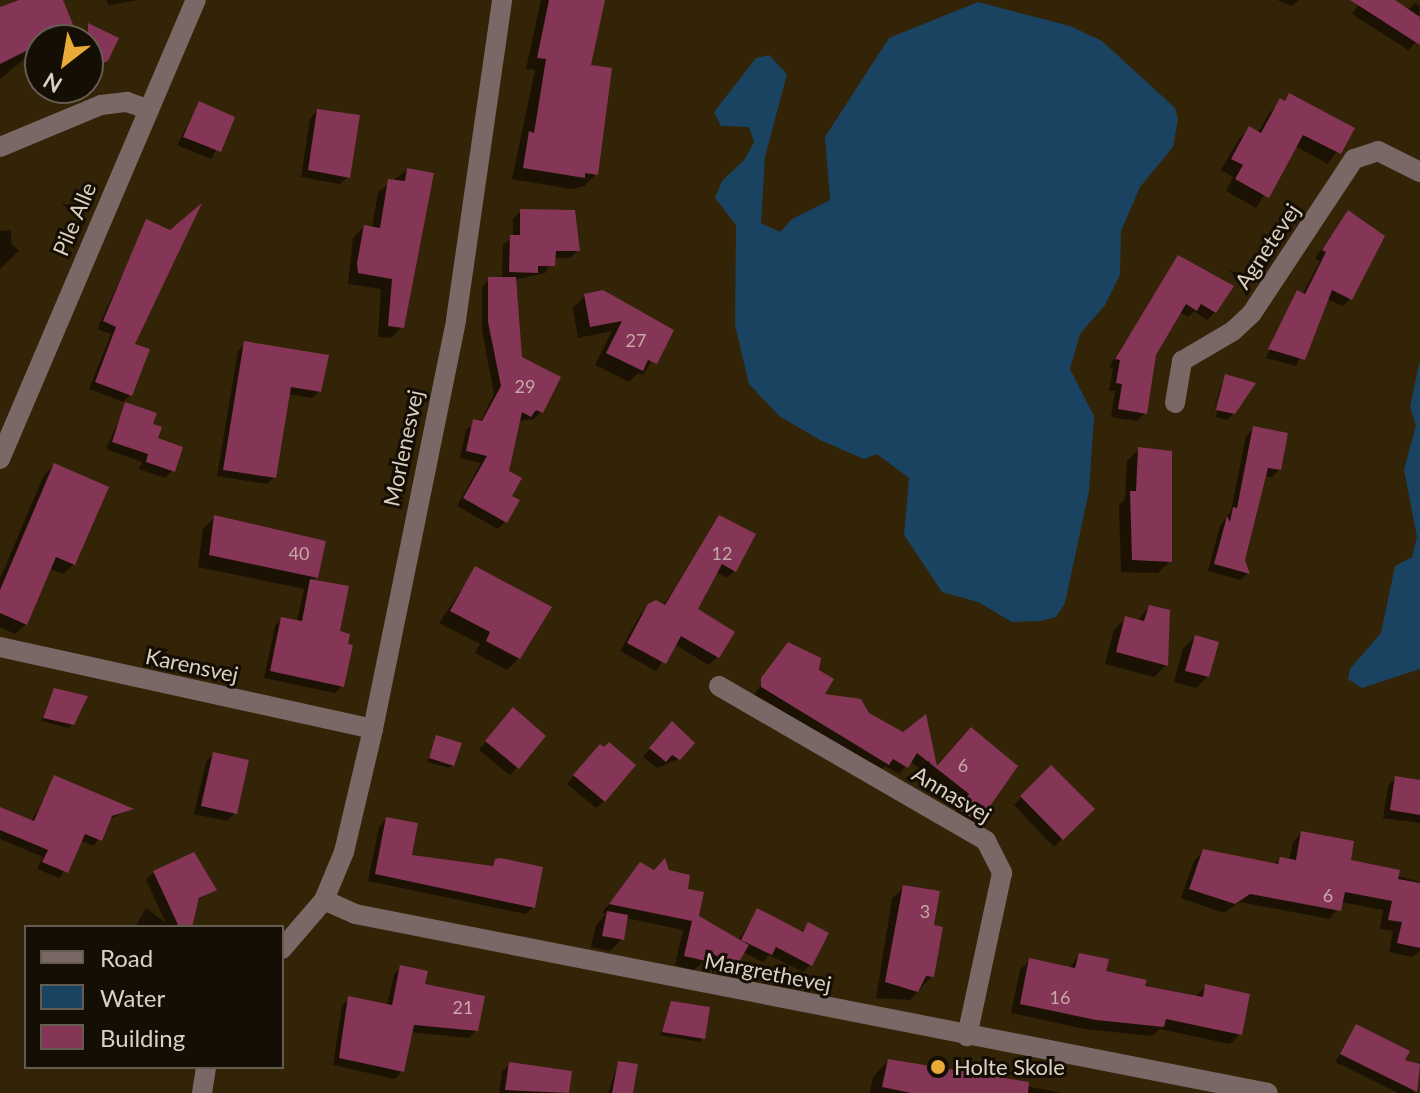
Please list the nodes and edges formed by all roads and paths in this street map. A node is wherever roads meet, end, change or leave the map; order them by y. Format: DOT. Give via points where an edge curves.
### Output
graph roads {
  1 [pos="196,0"];
  2 [pos="502,0"];
  3 [pos="147,109"];
  4 [pos="0,147"];
  5 [pos="1420,172"];
  6 [pos="1175,403"];
  7 [pos="0,459"];
  8 [pos="0,647"];
  9 [pos="719,686"];
  10 [pos="373,729"];
  11 [pos="324,900"];
  12 [pos="284,947"];
  13 [pos="967,1036"];
  14 [pos="206,1069"];
  15 [pos="202,1093"];
  16 [pos="1268,1093"];
  1 -- 3 [label="street, Pile Alle"];
  2 -- 10 [label="street, Morlenesvej" via="456,320"];
  3 -- 4 [label="street" via="127,102 101,105"];
  3 -- 7 [label="street, Pile Alle"];
  5 -- 6 [label="street, Agnetevej" via="1378,151 1354,159 1252,313 1233,331 1182,361"];
  8 -- 10 [label="street, Karensvej"];
  9 -- 13 [label="street, Annasvej" via="986,841 1002,873"];
  10 -- 11 [label="street, Morlenesvej" via="344,852"];
  11 -- 12 [label="street"];
  11 -- 13 [label="street, Margrethevej" via="355,914"];
  13 -- 16 [label="street, Margrethevej"];
  14 -- 15 [label="street"];
}
